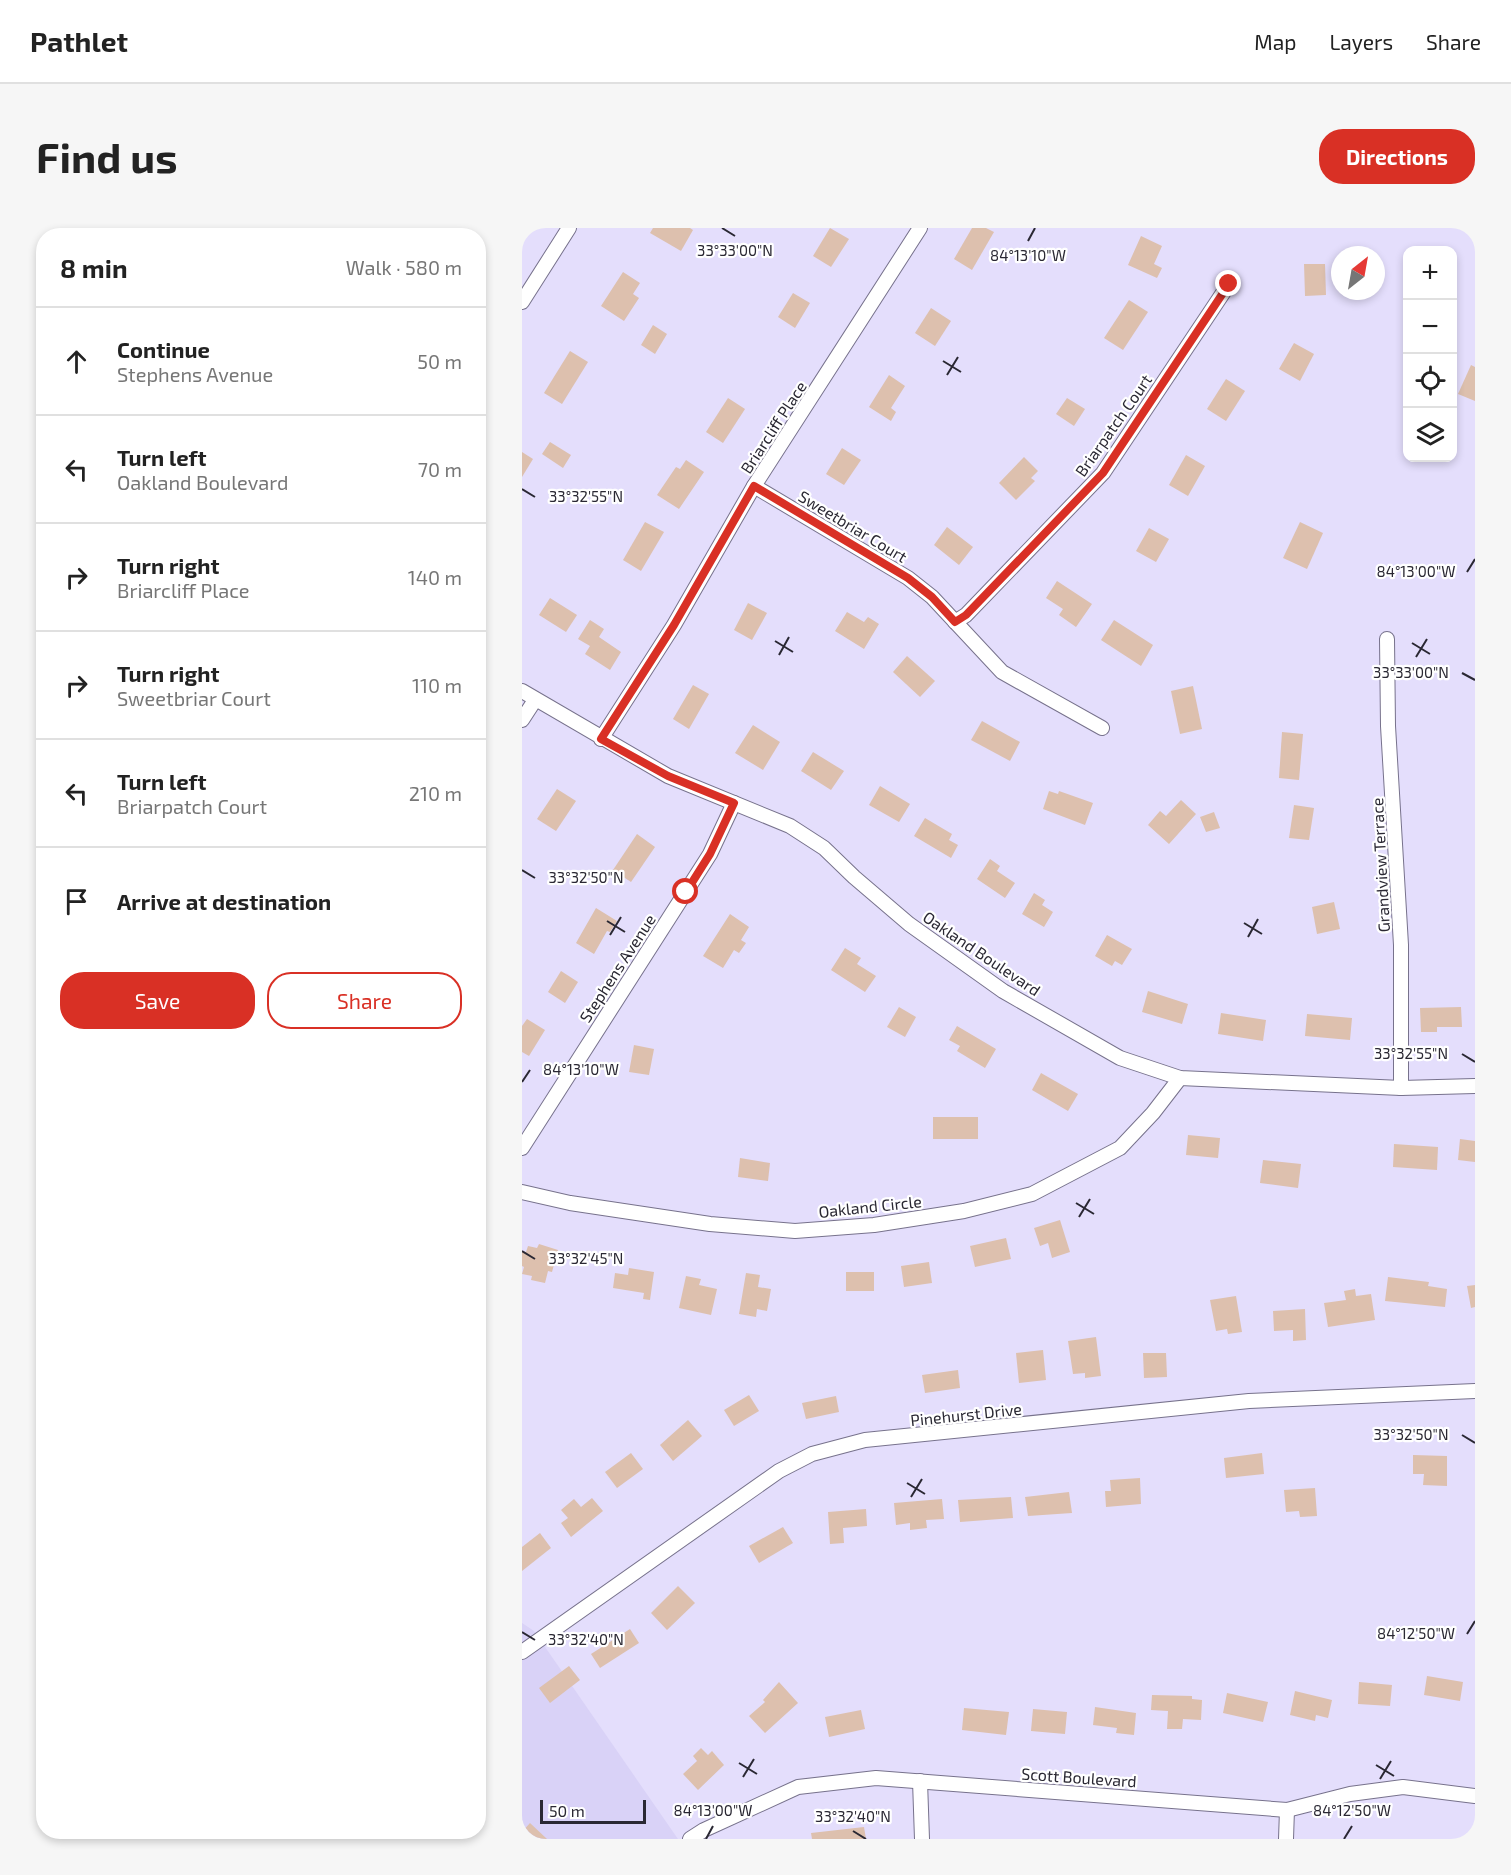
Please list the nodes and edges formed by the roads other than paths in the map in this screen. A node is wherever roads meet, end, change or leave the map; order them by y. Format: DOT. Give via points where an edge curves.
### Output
graph roads {
  1 [pos="569,228"];
  2 [pos="920,228"];
  3 [pos="1229,284"];
  4 [pos="522,302"];
  5 [pos="754,486"];
  6 [pos="955,622"];
  7 [pos="1387,639"];
  8 [pos="522,691"];
  9 [pos="535,700"];
  10 [pos="522,720"];
  11 [pos="1102,728"];
  12 [pos="601,739"];
  13 [pos="734,803"];
  14 [pos="1180,1078"];
  15 [pos="1475,1086"];
  16 [pos="1401,1088"];
  17 [pos="522,1148"];
  18 [pos="522,1192"];
  19 [pos="1475,1391"];
  20 [pos="522,1652"];
  21 [pos="920,1781"];
  22 [pos="1475,1796"];
  23 [pos="1287,1810"];
  24 [pos="690,1839"];
  25 [pos="922,1839"];
  26 [pos="1286,1839"];
  1 -- 4 [label="street"];
  2 -- 5 [label="street, Briarcliff Place"];
  3 -- 6 [label="street, Briarpatch Court" via="1103,473"];
  5 -- 6 [label="street, Sweetbriar Court" via="908,578"];
  5 -- 12 [label="street, Briarcliff Place" via="674,625"];
  6 -- 11 [label="street, Sweetbriar Court" via="1002,672"];
  7 -- 16 [label="street, Grandview Terrace" via="1401,945"];
  8 -- 9 [label="street, Oakland Boulevard"];
  9 -- 10 [label="street"];
  9 -- 12 [label="street, Oakland Boulevard"];
  12 -- 13 [label="street, Oakland Boulevard" via="668,776"];
  13 -- 14 [label="street, Oakland Boulevard" via="790,826 824,848 909,924 1003,991 1120,1058"];
  13 -- 17 [label="street, Stephens Avenue" via="710,854"];
  14 -- 16 [label="street, Oakland Boulevard"];
  14 -- 18 [label="street, Oakland Circle" via="1120,1148 1032,1194 964,1211 874,1225 795,1231 710,1224"];
  15 -- 16 [label="street, Oakland Boulevard"];
  19 -- 20 [label="street, Pinehurst Drive" via="1249,1401 865,1440 812,1454 779,1472"];
  21 -- 23 [label="street, Scott Boulevard"];
  21 -- 24 [label="street, Scott Boulevard" via="876,1778 798,1787"];
  21 -- 25 [label="street"];
  22 -- 23 [label="street, Scott Boulevard" via="1403,1787 1350,1794"];
  23 -- 26 [label="street"];
}
